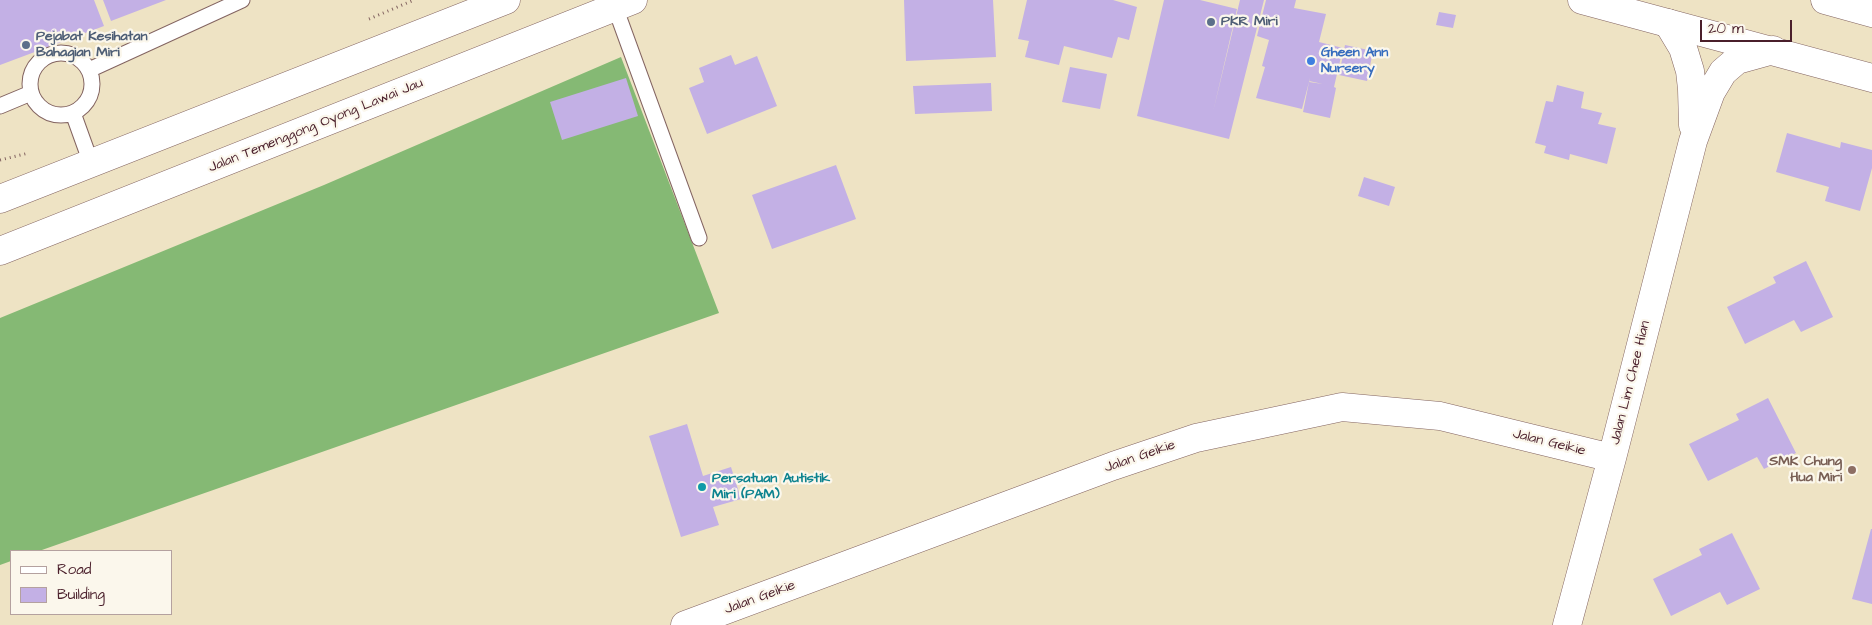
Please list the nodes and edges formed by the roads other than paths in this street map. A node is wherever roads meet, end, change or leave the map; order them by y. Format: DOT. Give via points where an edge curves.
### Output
graph roads {
  1 [pos="242,0"];
  2 [pos="506,0"];
  3 [pos="1582,0"];
  4 [pos="1825,0"];
  5 [pos="624,4"];
  6 [pos="1872,13"];
  7 [pos="1668,23"];
  8 [pos="1773,50"];
  9 [pos="89,70"];
  10 [pos="1872,78"];
  11 [pos="31,93"];
  12 [pos="0,106"];
  13 [pos="73,113"];
  14 [pos="1693,141"];
  15 [pos="92,163"];
  16 [pos="0,200"];
  17 [pos="699,238"];
  18 [pos="0,251"];
  19 [pos="1612,458"];
  20 [pos="685,625"];
  21 [pos="1567,625"];
  1 -- 9 [label="lane"];
  2 -- 15 [label="street"];
  3 -- 7 [label="street"];
  4 -- 6 [label="street"];
  5 -- 17 [label="lane"];
  5 -- 18 [label="street, Jalan Temenggong Oyong Lawai Jau"];
  7 -- 8 [label="street"];
  7 -- 14 [label="street, Jalan Lim Chee Hian" via="1683,48 1690,72"];
  8 -- 10 [label="street"];
  8 -- 14 [label="street, Jalan Lim Chee Hian" via="1737,60 1723,72 1711,92"];
  9 -- 11 [label="lane" via="74,56 65,53 50,55 37,64 32,73"];
  9 -- 13 [label="lane" via="92,90 82,108"];
  11 -- 12 [label="lane"];
  11 -- 13 [label="lane" via="43,109 53,114"];
  13 -- 15 [label="lane"];
  14 -- 19 [label="street, Jalan Lim Chee Hian"];
  15 -- 16 [label="street"];
  19 -- 20 [label="street, Jalan Geikie" via="1440,416 1342,407 1196,438"];
  19 -- 21 [label="street, Jalan Lim Chee Hian"];
}
